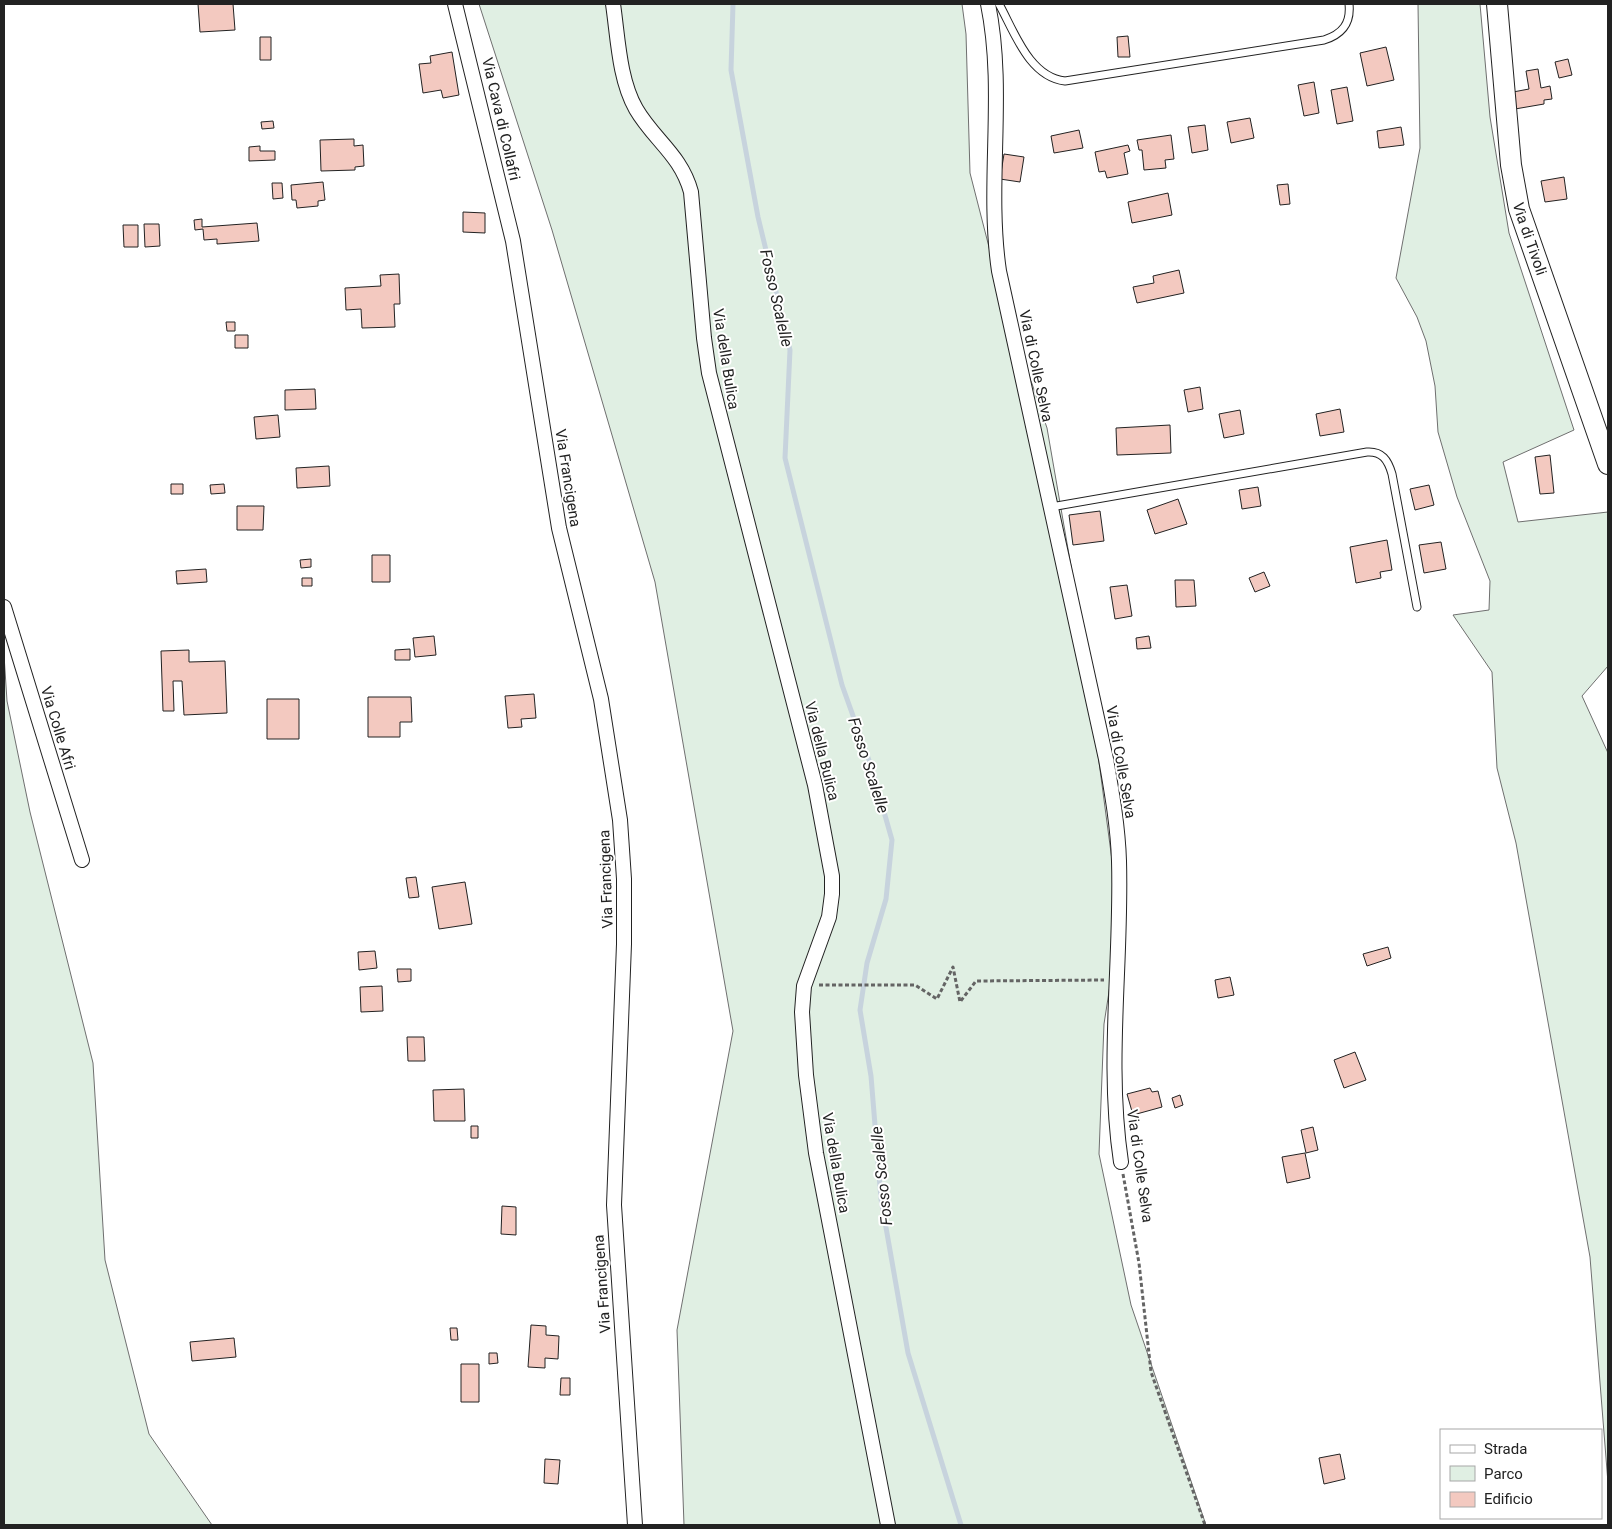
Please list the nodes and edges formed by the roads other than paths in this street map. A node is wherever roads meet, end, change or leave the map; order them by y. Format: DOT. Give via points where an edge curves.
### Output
graph roads {
  1 [pos="456,4"];
  2 [pos="613,4"];
  3 [pos="988,4"];
  4 [pos="998,4"];
  5 [pos="1349,4"];
  6 [pos="1497,4"];
  7 [pos="513,242"];
  8 [pos="1608,464"];
  9 [pos="1051,507"];
  10 [pos="4,607"];
  11 [pos="1417,607"];
  12 [pos="82,860"];
  13 [pos="1121,1162"];
  14 [pos="635,1525"];
  15 [pos="888,1525"];
  1 -- 7 [label="street, Via Cava di Collafri"];
  2 -- 15 [label="street, Via della Bulica" via="624,75 631,98 646,124 681,166 691,192 709,373 821,813 832,894 825,929 804,986 802,1020 814,1145"];
  3 -- 9 [label="street, Via di Colle Selva" via="995,87 996,249"];
  4 -- 5 [label="lane" via="1034,66 1049,77 1065,81 1324,40 1344,29"];
  6 -- 8 [label="main road, Via di Tivoli" via="1511,165 1519,209 1532,254"];
  7 -- 14 [label="street, Via Francigena" via="558,528 601,699 622,834 624,944 614,1205"];
  9 -- 11 [label="lane" via="1367,452 1378,453 1387,460 1392,474"];
  9 -- 13 [label="street, Via di Colle Selva" via="1114,806 1119,874 1115,1094"];
  10 -- 12 [label="street, Via Colle Afri"];
}
